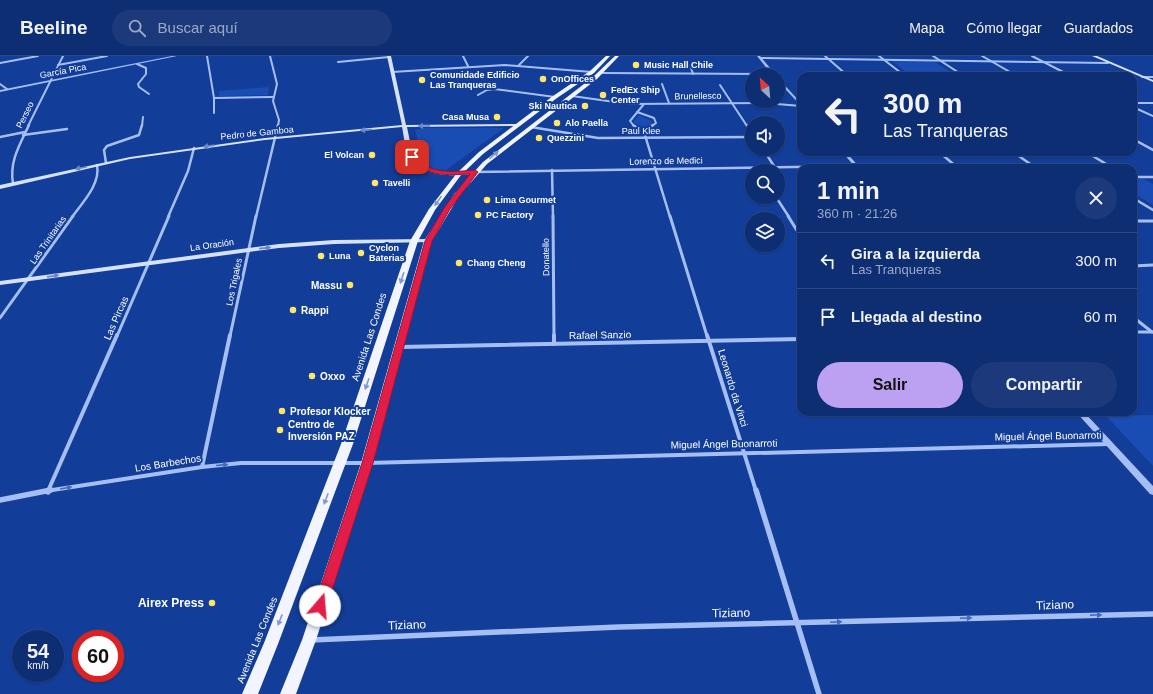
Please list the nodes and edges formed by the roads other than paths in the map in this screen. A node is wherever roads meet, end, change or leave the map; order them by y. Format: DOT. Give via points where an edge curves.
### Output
graph roads {
  1 [pos="10,56"];
  2 [pos="38,56"];
  3 [pos="63,56"];
  4 [pos="107,56"];
  5 [pos="176,56"];
  6 [pos="207,56"];
  7 [pos="270,56"];
  8 [pos="463,56"];
  9 [pos="528,56"];
  10 [pos="608,56"];
  11 [pos="618,56"];
  12 [pos="825,56"];
  13 [pos="879,56"];
  14 [pos="933,56"];
  15 [pos="982,56"];
  16 [pos="1032,56"];
  17 [pos="1094,56"];
  18 [pos="389,57"];
  19 [pos="759,57"];
  20 [pos="828,59"];
  21 [pos="16,60"];
  22 [pos="883,60"];
  23 [pos="939,60"];
  24 [pos="991,61"];
  25 [pos="338,62"];
  26 [pos="1043,62"];
  27 [pos="0,63"];
  28 [pos="1108,63"];
  29 [pos="137,64"];
  30 [pos="58,65"];
  31 [pos="519,65"];
  32 [pos="690,65"];
  33 [pos="468,66"];
  34 [pos="769,68"];
  35 [pos="392,72"];
  36 [pos="592,72"];
  37 [pos="602,72"];
  38 [pos="843,72"];
  39 [pos="900,72"];
  40 [pos="958,72"];
  41 [pos="1010,72"];
  42 [pos="1063,72"];
  43 [pos="1130,72"];
  44 [pos="693,74"];
  45 [pos="745,74"];
  46 [pos="1137,75"];
  47 [pos="1142,77"];
  48 [pos="1153,77"];
  49 [pos="50,81"];
  50 [pos="1153,82"];
  51 [pos="0,84"];
  52 [pos="662,84"];
  53 [pos="720,85"];
  54 [pos="785,87"];
  55 [pos="7,89"];
  56 [pos="0,91"];
  57 [pos="149,94"];
  58 [pos="478,95"];
  59 [pos="572,96"];
  60 [pos="273,97"];
  61 [pos="555,97"];
  62 [pos="214,98"];
  63 [pos="797,100"];
  64 [pos="669,103"];
  65 [pos="732,103"];
  66 [pos="1137,103"];
  67 [pos="1153,103"];
  68 [pos="644,104"];
  69 [pos="797,105"];
  70 [pos="1137,109"];
  71 [pos="637,112"];
  72 [pos="214,113"];
  73 [pos="1153,116"];
  74 [pos="144,117"];
  75 [pos="745,122"];
  76 [pos="519,125"];
  77 [pos="404,126"];
  78 [pos="531,126"];
  79 [pos="67,129"];
  80 [pos="644,132"];
  81 [pos="24,133"];
  82 [pos="0,137"];
  83 [pos="745,137"];
  84 [pos="276,138"];
  85 [pos="646,138"];
  86 [pos="1137,141"];
  87 [pos="194,148"];
  88 [pos="1153,150"];
  89 [pos="847,156"];
  90 [pos="944,156"];
  91 [pos="1019,156"];
  92 [pos="1093,156"];
  93 [pos="106,163"];
  94 [pos="854,164"];
  95 [pos="953,164"];
  96 [pos="1030,164"];
  97 [pos="1106,164"];
  98 [pos="97,165"];
  99 [pos="745,166"];
  100 [pos="785,166"];
  101 [pos="797,166"];
  102 [pos="655,168"];
  103 [pos="552,170"];
  104 [pos="475,172"];
  105 [pos="459,174"];
  106 [pos="1137,177"];
  107 [pos="1153,177"];
  108 [pos="14,183"];
  109 [pos="0,187"];
  110 [pos="1137,200"];
  111 [pos="780,204"];
  112 [pos="1153,210"];
  113 [pos="1137,221"];
  114 [pos="1153,221"];
  115 [pos="797,231"];
  116 [pos="414,241"];
  117 [pos="428,241"];
  118 [pos="249,250"];
  119 [pos="149,263"];
  120 [pos="1153,265"];
  121 [pos="1137,266"];
  122 [pos="28,280"];
  123 [pos="0,283"];
  124 [pos="0,318"];
  125 [pos="1137,320"];
  126 [pos="1137,332"];
  127 [pos="1152,332"];
  128 [pos="797,339"];
  129 [pos="709,341"];
  130 [pos="554,344"];
  131 [pos="399,347"];
  132 [pos="1084,416"];
  133 [pos="1109,444"];
  134 [pos="744,452"];
  135 [pos="340,462"];
  136 [pos="367,463"];
  137 [pos="202,467"];
  138 [pos="48,492"];
  139 [pos="1153,492"];
  140 [pos="0,500"];
  141 [pos="1153,614"];
  142 [pos="797,623"];
  143 [pos="309,640"];
  144 [pos="250,694"];
  145 [pos="288,694"];
  146 [pos="819,694"];
  1 -- 21 [label="street"];
  2 -- 21 [label="street"];
  3 -- 30 [label="street, Perseo"];
  4 -- 30 [label="street"];
  5 -- 29 [label="street, García Pica"];
  6 -- 62 [label="street"];
  7 -- 60 [label="street, Los Trigales" via="277,84"];
  8 -- 33 [label="street"];
  9 -- 31 [label="street"];
  10 -- 36 [label="main road, Avenida Las Condes"];
  11 -- 37 [label="main road"];
  12 -- 20 [label="street"];
  13 -- 22 [label="street"];
  14 -- 23 [label="street"];
  15 -- 24 [label="street"];
  16 -- 26 [label="street"];
  17 -- 28 [label="main road"];
  18 -- 25 [label="street"];
  18 -- 35 [label="main road"];
  19 -- 20 [label="street"];
  19 -- 34 [label="street"];
  20 -- 22 [label="street"];
  20 -- 38 [label="street"];
  21 -- 27 [label="street"];
  22 -- 23 [label="street"];
  22 -- 39 [label="street"];
  23 -- 24 [label="street"];
  23 -- 40 [label="street"];
  24 -- 26 [label="street"];
  24 -- 41 [label="street"];
  26 -- 28 [label="street"];
  26 -- 42 [label="street"];
  28 -- 43 [label="main road"];
  29 -- 49 [label="street, García Pica"];
  29 -- 57 [label="street" via="146,68 146,74 138,84"];
  30 -- 49 [label="street, Perseo"];
  31 -- 33 [label="street"];
  31 -- 36 [label="street"];
  32 -- 44 [label="street"];
  33 -- 35 [label="street"];
  35 -- 77 [label="main road"];
  36 -- 61 [label="main road, Avenida Las Condes"];
  37 -- 44 [label="street"];
  37 -- 59 [label="main road"];
  44 -- 45 [label="street"];
  46 -- 47 [label="main road"];
  47 -- 48 [label="street"];
  47 -- 50 [label="main road"];
  49 -- 55 [label="street, García Pica"];
  49 -- 81 [label="street, Perseo"];
  51 -- 55 [label="street"];
  52 -- 64 [label="street"];
  53 -- 65 [label="street"];
  54 -- 63 [label="street"];
  55 -- 56 [label="street, García Pica"];
  58 -- 61 [label="street" via="494,88"];
  59 -- 68 [label="street, Brunellesco"];
  59 -- 78 [label="main road"];
  60 -- 62 [label="street"];
  60 -- 84 [label="street, Los Trigales" via="279,120"];
  61 -- 76 [label="main road, Avenida Las Condes"];
  62 -- 72 [label="street"];
  64 -- 65 [label="street, Brunellesco"];
  64 -- 68 [label="street, Brunellesco"];
  65 -- 69 [label="street, Brunellesco"];
  65 -- 75 [label="street"];
  66 -- 67 [label="street"];
  68 -- 71 [label="street"];
  70 -- 73 [label="street"];
  71 -- 80 [label="street, Leonardo da Vinci" via="630,121"];
  71 -- 80 [label="street" via="656,120 656,123"];
  74 -- 93 [label="street" via="139,135 107,146 104,150"];
  76 -- 77 [label="main road, Pedro de Gamboa, one-way"];
  76 -- 105 [label="main road, Avenida Las Condes" via="481,153"];
  77 -- 84 [label="main road, Pedro de Gamboa, one-way"];
  77 -- 105 [label="main road" via="410,154 419,166 443,174"];
  78 -- 85 [label="street, Paul Klee" via="598,138"];
  104 -- 78 [label="main road, one-way"];
  79 -- 81 [label="street"];
  80 -- 85 [label="street, Leonardo da Vinci"];
  81 -- 82 [label="street"];
  81 -- 108 [label="street, Perseo" via="11,172"];
  83 -- 85 [label="street, Paul Klee"];
  84 -- 87 [label="main road, Pedro de Gamboa, one-way"];
  84 -- 118 [label="street, Los Trigales"];
  85 -- 102 [label="street, Leonardo da Vinci"];
  86 -- 88 [label="street"];
  87 -- 93 [label="main road, Pedro de Gamboa"];
  87 -- 119 [label="street, Las Pircas" via="188,171"];
  89 -- 94 [label="street"];
  90 -- 95 [label="street"];
  91 -- 96 [label="street"];
  92 -- 97 [label="street"];
  93 -- 98 [label="main road, Pedro de Gamboa"];
  98 -- 108 [label="main road, Pedro de Gamboa, one-way"];
  98 -- 122 [label="street, Las Trinitarias" via="97,177 90,192"];
  99 -- 102 [label="street, Lorenzo de Medici"];
  100 -- 101 [label="street, Lorenzo de Medici"];
  102 -- 103 [label="street, Lorenzo de Medici"];
  102 -- 129 [label="street, Leonardo da Vinci"];
  103 -- 104 [label="street, Lorenzo de Medici"];
  103 -- 130 [label="street, Donatello"];
  104 -- 105 [label="main road"];
  104 -- 117 [label="main road" via="447,208"];
  105 -- 116 [label="main road, Avenida Las Condes, one-way" via="432,209"];
  106 -- 107 [label="street"];
  108 -- 109 [label="main road, Pedro de Gamboa"];
  110 -- 112 [label="street"];
  111 -- 115 [label="street"];
  113 -- 114 [label="street"];
  116 -- 117 [label="main road, La Oración"];
  118 -- 116 [label="main road, La Oración, one-way" via="334,242"];
  116 -- 135 [label="main road, Avenida Las Condes, one-way"];
  117 -- 131 [label="main road"];
  118 -- 119 [label="main road, La Oración"];
  118 -- 137 [label="street, Los Trigales"];
  122 -- 119 [label="main road, La Oración, one-way"];
  119 -- 138 [label="street, Las Pircas"];
  120 -- 121 [label="street"];
  122 -- 123 [label="main road, La Oración"];
  122 -- 124 [label="street, Las Trinitarias"];
  125 -- 127 [label="street"];
  126 -- 127 [label="street"];
  128 -- 129 [label="street, Rafael Sanzio"];
  129 -- 130 [label="street, Rafael Sanzio"];
  129 -- 134 [label="street, Leonardo da Vinci"];
  130 -- 131 [label="street, Rafael Sanzio"];
  131 -- 136 [label="main road"];
  132 -- 133 [label="street"];
  133 -- 134 [label="street, Miguel Ángel Buonarroti"];
  133 -- 139 [label="street"];
  134 -- 136 [label="street, Miguel Ángel Buonarroti"];
  134 -- 142 [label="street, Leonardo da Vinci"];
  135 -- 136 [label="street, Miguel Ángel Buonarroti"];
  137 -- 135 [label="street, Los Barbechos, one-way"];
  135 -- 144 [label="main road, Avenida Las Condes, one-way"];
  136 -- 143 [label="main road"];
  138 -- 137 [label="street, Los Barbechos, one-way"];
  138 -- 140 [label="street, Los Barbechos"];
  142 -- 141 [label="street, Tiziano, one-way"];
  142 -- 143 [label="street, Tiziano" via="619,627"];
  142 -- 146 [label="street, Leonardo da Vinci"];
  143 -- 145 [label="main road"];
}
